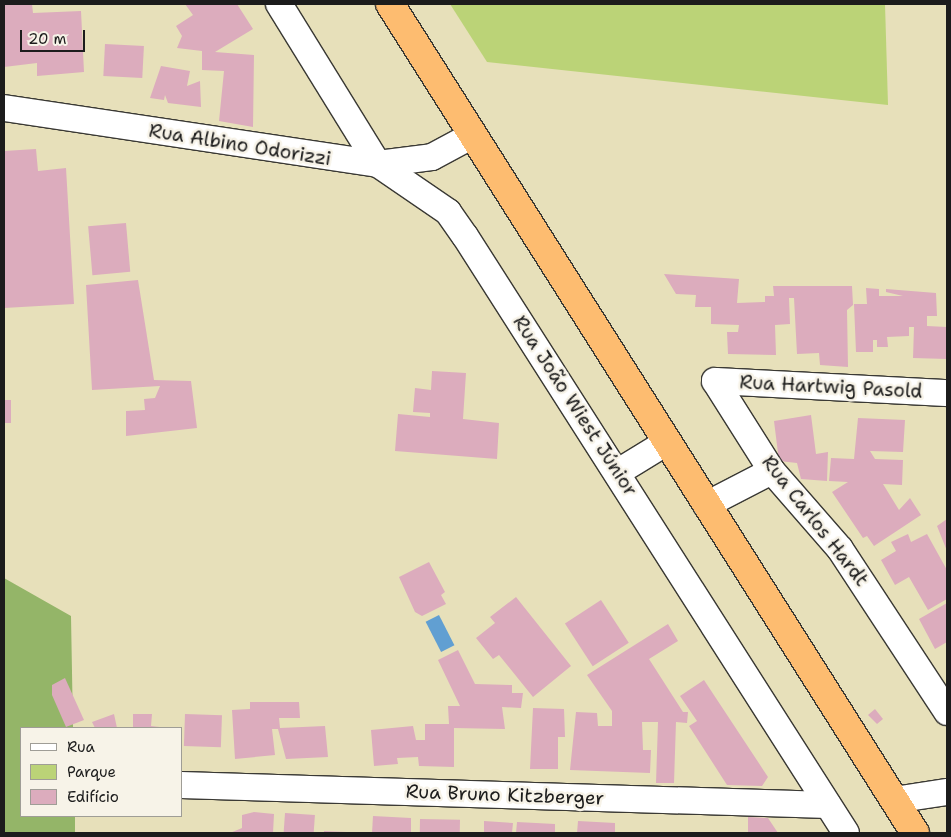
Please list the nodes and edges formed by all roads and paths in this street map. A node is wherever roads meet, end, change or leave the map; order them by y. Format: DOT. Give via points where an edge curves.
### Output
graph roads {
  1 [pos="278,4"];
  2 [pos="390,4"];
  3 [pos="4,108"];
  4 [pos="473,135"];
  5 [pos="378,164"];
  6 [pos="715,381"];
  7 [pos="947,393"];
  8 [pos="667,442"];
  9 [pos="772,471"];
  10 [pos="618,472"];
  11 [pos="706,504"];
  12 [pos="947,712"];
  13 [pos="182,785"];
  14 [pos="947,792"];
  15 [pos="894,800"];
  16 [pos="828,805"];
  17 [pos="846,833"];
  18 [pos="915,833"];
  1 -- 5 [label="street, Rua João Wiest Júnior"];
  2 -- 4 [label="highway"];
  3 -- 5 [label="street, Rua Albino Odorizzi"];
  4 -- 5 [label="street, Rua Albino Odorizzi" via="432,157"];
  4 -- 8 [label="highway"];
  5 -- 10 [label="street, Rua João Wiest Júnior" via="448,212"];
  6 -- 7 [label="street, Rua Hartwig Pasold"];
  6 -- 9 [label="street, Rua Carlos Hardt"];
  8 -- 10 [label="street"];
  8 -- 11 [label="highway"];
  9 -- 11 [label="street"];
  9 -- 12 [label="street, Rua Carlos Hardt" via="840,549"];
  10 -- 16 [label="street, Rua João Wiest Júnior"];
  11 -- 15 [label="highway"];
  13 -- 16 [label="street, Rua Bruno Kitzberger"];
  14 -- 15 [label="street"];
  15 -- 18 [label="highway"];
  16 -- 17 [label="street, Rua João Wiest Júnior"];
}
